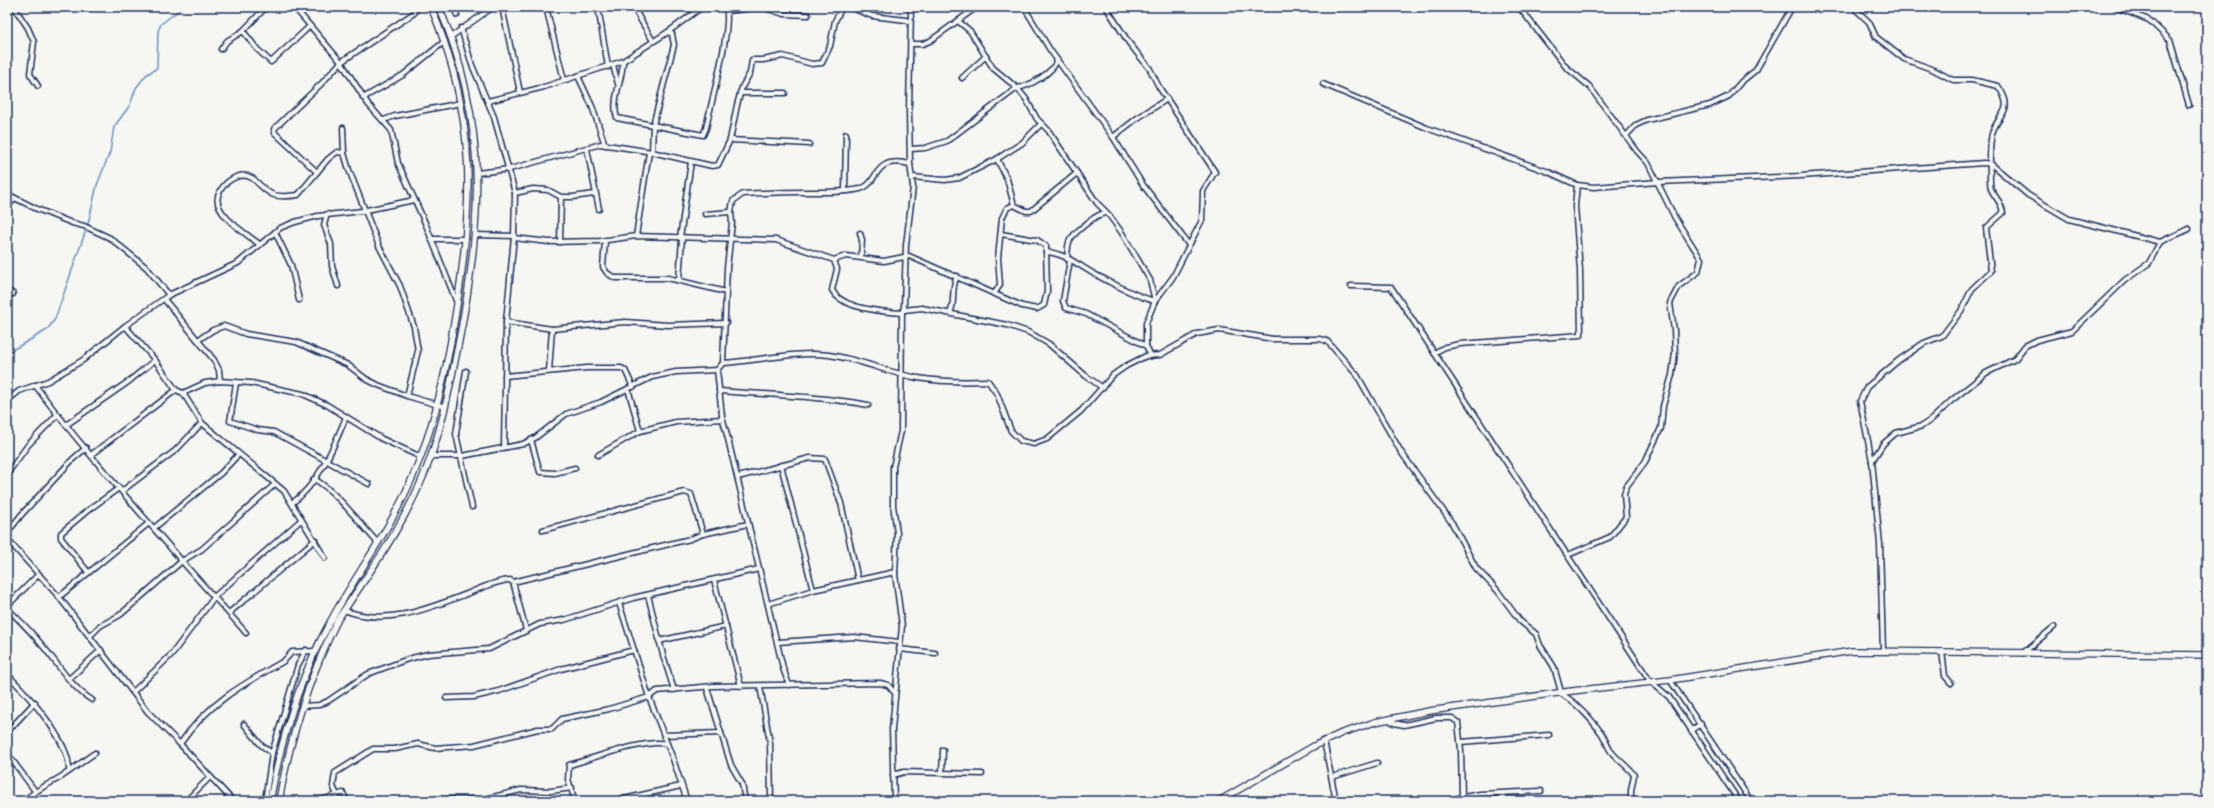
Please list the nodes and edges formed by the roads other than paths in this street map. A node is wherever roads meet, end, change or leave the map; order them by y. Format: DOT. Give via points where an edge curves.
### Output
graph roads {
  1 [pos="14,7"];
  2 [pos="266,7"];
  3 [pos="294,7"];
  4 [pos="417,7"];
  5 [pos="431,7"];
  6 [pos="439,7"];
  7 [pos="453,7"];
  8 [pos="494,7"];
  9 [pos="502,7"];
  10 [pos="546,7"];
  11 [pos="598,7"];
  12 [pos="633,7"];
  13 [pos="702,7"];
  14 [pos="842,7"];
  15 [pos="849,7"];
  16 [pos="911,7"];
  17 [pos="968,7"];
  18 [pos="977,7"];
  19 [pos="1024,7"];
  20 [pos="1106,7"];
  21 [pos="1520,7"];
  22 [pos="1792,7"];
  23 [pos="1853,7"];
  24 [pos="2115,7"];
  25 [pos="726,9"];
  26 [pos="971,12"];
  27 [pos="457,14"];
  28 [pos="808,15"];
  29 [pos="908,21"];
  30 [pos="958,21"];
  31 [pos="310,26"];
  32 [pos="461,28"];
  33 [pos="244,31"];
  34 [pos="668,32"];
  35 [pos="452,36"];
  36 [pos="445,41"];
  37 [pos="653,41"];
  38 [pos="911,44"];
  39 [pos="221,49"];
  40 [pos="986,56"];
  41 [pos="1057,60"];
  42 [pos="623,61"];
  43 [pos="341,62"];
  44 [pos="613,65"];
  45 [pos="608,67"];
  46 [pos="578,76"];
  47 [pos="962,78"];
  48 [pos="564,80"];
  49 [pos="618,84"];
  50 [pos="1323,84"];
  51 [pos="38,86"];
  52 [pos="1016,90"];
  53 [pos="520,92"];
  54 [pos="740,93"];
  55 [pos="785,93"];
  56 [pos="364,98"];
  57 [pos="1167,99"];
  58 [pos="488,101"];
  59 [pos="462,102"];
  60 [pos="2189,105"];
  61 [pos="384,120"];
  62 [pos="1041,124"];
  63 [pos="653,125"];
  64 [pos="343,128"];
  65 [pos="846,134"];
  66 [pos="1626,136"];
  67 [pos="1114,137"];
  68 [pos="730,140"];
  69 [pos="809,144"];
  70 [pos="604,145"];
  71 [pos="587,149"];
  72 [pos="910,149"];
  73 [pos="650,152"];
  74 [pos="344,153"];
  75 [pos="997,159"];
  76 [pos="691,162"];
  77 [pos="910,164"];
  78 [pos="1991,164"];
  79 [pos="510,169"];
  80 [pos="317,172"];
  81 [pos="477,173"];
  82 [pos="1077,173"];
  83 [pos="912,177"];
  84 [pos="1658,182"];
  85 [pos="1577,185"];
  86 [pos="845,191"];
  87 [pos="515,193"];
  88 [pos="7,194"];
  89 [pos="594,194"];
  90 [pos="562,197"];
  91 [pos="15,198"];
  92 [pos="414,200"];
  93 [pos="1014,205"];
  94 [pos="7,207"];
  95 [pos="1101,208"];
  96 [pos="599,209"];
  97 [pos="366,210"];
  98 [pos="731,212"];
  99 [pos="1100,213"];
  100 [pos="1106,213"];
  101 [pos="327,214"];
  102 [pos="705,214"];
  103 [pos="2189,229"];
  104 [pos="275,232"];
  105 [pos="860,232"];
  106 [pos="1001,234"];
  107 [pos="476,235"];
  108 [pos="636,236"];
  109 [pos="514,237"];
  110 [pos="681,238"];
  111 [pos="431,239"];
  112 [pos="467,239"];
  113 [pos="730,239"];
  114 [pos="560,242"];
  115 [pos="2160,242"];
  116 [pos="604,243"];
  117 [pos="259,244"];
  118 [pos="1189,245"];
  119 [pos="1046,252"];
  120 [pos="906,256"];
  121 [pos="861,257"];
  122 [pos="1068,259"];
  123 [pos="834,260"];
  124 [pos="957,276"];
  125 [pos="679,280"];
  126 [pos="338,286"];
  127 [pos="1352,286"];
  128 [pos="7,290"];
  129 [pos="726,292"];
  130 [pos="13,294"];
  131 [pos="994,294"];
  132 [pos="169,295"];
  133 [pos="164,299"];
  134 [pos="299,300"];
  135 [pos="1155,301"];
  136 [pos="457,305"];
  137 [pos="903,312"];
  138 [pos="950,313"];
  139 [pos="506,322"];
  140 [pos="726,323"];
  141 [pos="124,326"];
  142 [pos="552,329"];
  143 [pos="198,340"];
  144 [pos="1146,346"];
  145 [pos="1434,353"];
  146 [pos="1147,354"];
  147 [pos="155,360"];
  148 [pos="723,363"];
  149 [pos="717,370"];
  150 [pos="466,371"];
  151 [pos="549,371"];
  152 [pos="902,373"];
  153 [pos="505,376"];
  154 [pos="220,381"];
  155 [pos="236,383"];
  156 [pos="35,386"];
  157 [pos="633,388"];
  158 [pos="1103,388"];
  159 [pos="628,389"];
  160 [pos="176,390"];
  161 [pos="719,391"];
  162 [pos="182,393"];
  163 [pos="407,396"];
  164 [pos="7,401"];
  165 [pos="868,405"];
  166 [pos="438,406"];
  167 [pos="445,407"];
  168 [pos="57,415"];
  169 [pos="346,417"];
  170 [pos="722,419"];
  171 [pos="202,424"];
  172 [pos="66,425"];
  173 [pos="640,431"];
  174 [pos="531,440"];
  175 [pos="504,446"];
  176 [pos="86,448"];
  177 [pos="92,454"];
  178 [pos="238,455"];
  179 [pos="598,455"];
  180 [pos="432,456"];
  181 [pos="462,456"];
  182 [pos="421,457"];
  183 [pos="1872,460"];
  184 [pos="325,461"];
  185 [pos="781,465"];
  186 [pos="576,468"];
  187 [pos="7,474"];
  188 [pos="738,478"];
  189 [pos="314,479"];
  190 [pos="369,484"];
  191 [pos="274,485"];
  192 [pos="121,489"];
  193 [pos="292,503"];
  194 [pos="472,507"];
  195 [pos="301,520"];
  196 [pos="149,523"];
  197 [pos="748,524"];
  198 [pos="154,528"];
  199 [pos="543,530"];
  200 [pos="7,534"];
  201 [pos="703,534"];
  202 [pos="8,540"];
  203 [pos="315,540"];
  204 [pos="378,543"];
  205 [pos="1568,556"];
  206 [pos="324,558"];
  207 [pos="182,562"];
  208 [pos="759,569"];
  209 [pos="88,572"];
  210 [pos="896,572"];
  211 [pos="39,574"];
  212 [pos="714,580"];
  213 [pos="858,580"];
  214 [pos="514,582"];
  215 [pos="813,590"];
  216 [pos="648,595"];
  217 [pos="215,596"];
  218 [pos="59,597"];
  219 [pos="619,603"];
  220 [pos="768,604"];
  221 [pos="7,607"];
  222 [pos="344,610"];
  223 [pos="229,613"];
  224 [pos="726,626"];
  225 [pos="2054,627"];
  226 [pos="526,630"];
  227 [pos="246,633"];
  228 [pos="90,636"];
  229 [pos="659,641"];
  230 [pos="778,642"];
  231 [pos="900,642"];
  232 [pos="899,649"];
  233 [pos="101,650"];
  234 [pos="306,650"];
  235 [pos="634,650"];
  236 [pos="316,651"];
  237 [pos="1883,651"];
  238 [pos="1942,652"];
  239 [pos="935,653"];
  240 [pos="2023,653"];
  241 [pos="2207,655"];
  242 [pos="7,674"];
  243 [pos="70,678"];
  244 [pos="1670,680"];
  245 [pos="1650,681"];
  246 [pos="1951,683"];
  247 [pos="789,685"];
  248 [pos="741,686"];
  249 [pos="760,686"];
  250 [pos="707,688"];
  251 [pos="674,690"];
  252 [pos="1572,691"];
  253 [pos="133,692"];
  254 [pos="894,692"];
  255 [pos="1560,692"];
  256 [pos="649,697"];
  257 [pos="446,698"];
  258 [pos="92,700"];
  259 [pos="1572,700"];
  260 [pos="35,702"];
  261 [pos="302,706"];
  262 [pos="1388,719"];
  263 [pos="244,724"];
  264 [pos="1701,724"];
  265 [pos="1691,731"];
  266 [pos="7,732"];
  267 [pos="721,733"];
  268 [pos="664,735"];
  269 [pos="1549,735"];
  270 [pos="1324,741"];
  271 [pos="1461,742"];
  272 [pos="180,744"];
  273 [pos="667,744"];
  274 [pos="943,750"];
  275 [pos="7,753"];
  276 [pos="95,753"];
  277 [pos="272,753"];
  278 [pos="1377,763"];
  279 [pos="69,772"];
  280 [pos="942,773"];
  281 [pos="982,774"];
  282 [pos="892,775"];
  283 [pos="210,777"];
  284 [pos="1332,777"];
  285 [pos="681,786"];
  286 [pos="572,788"];
  287 [pos="35,791"];
  288 [pos="1541,791"];
  289 [pos="337,795"];
  290 [pos="1462,798"];
  291 [pos="24,801"];
  292 [pos="186,801"];
  293 [pos="233,801"];
  294 [pos="265,801"];
  295 [pos="270,801"];
  296 [pos="279,801"];
  297 [pos="318,801"];
  298 [pos="347,801"];
  299 [pos="424,801"];
  300 [pos="481,801"];
  301 [pos="575,801"];
  302 [pos="615,801"];
  303 [pos="687,801"];
  304 [pos="745,801"];
  305 [pos="772,801"];
  306 [pos="894,801"];
  307 [pos="1219,801"];
  308 [pos="1336,801"];
  309 [pos="1442,801"];
  310 [pos="1631,801"];
  311 [pos="1738,801"];
  312 [pos="1751,801"];
  1 -- 51 [label="street" via="32,35 34,50 30,74"];
  2 -- 33 [label="street"];
  3 -- 31 [label="street"];
  4 -- 43 [label="street" via="414,13"];
  5 -- 36 [label="main road"];
  6 -- 35 [label="main road"];
  7 -- 27 [label="street"];
  8 -- 32 [label="street" via="476,21"];
  9 -- 53 [label="street"];
  10 -- 48 [label="street"];
  11 -- 45 [label="street"];
  12 -- 37 [label="street"];
  13 -- 34 [label="street"];
  14 -- 54 [label="street" via="822,63 812,64 783,56 753,59 750,73"];
  15 -- 29 [label="street" via="872,16"];
  16 -- 29 [label="street"];
  17 -- 26 [label="street"];
  18 -- 26 [label="street"];
  19 -- 41 [label="street"];
  20 -- 57 [label="street" via="1129,43 1150,69"];
  21 -- 66 [label="street" via="1566,67 1589,86"];
  22 -- 66 [label="street" via="1756,70 1740,82 1729,96 1710,105 1647,120"];
  23 -- 78 [label="street" via="1864,15 1876,37 1904,59 1953,80 1972,80 1998,86 2006,107 2003,116 1994,126 1991,138"];
  24 -- 60 [label="street" via="2150,20 2170,40"];
  25 -- 28 [label="street" via="762,8 784,14"];
  25 -- 63 [label="street" via="726,32 705,132 701,135"];
  26 -- 30 [label="street"];
  29 -- 38 [label="street"];
  30 -- 38 [label="street" via="922,44"];
  30 -- 40 [label="street" via="970,31"];
  31 -- 33 [label="street" via="271,62 257,49"];
  31 -- 43 [label="street"];
  32 -- 35 [label="street"];
  32 -- 58 [label="street" via="472,65"];
  33 -- 39 [label="street" via="227,41"];
  34 -- 37 [label="street"];
  34 -- 63 [label="street" via="674,37 672,53"];
  35 -- 81 [label="main road" via="468,91"];
  36 -- 56 [label="street" via="403,75"];
  36 -- 59 [label="main road"];
  37 -- 42 [label="street"];
  38 -- 72 [label="street" via="908,110"];
  40 -- 47 [label="street"];
  40 -- 52 [label="street" via="993,68"];
  41 -- 52 [label="street" via="1056,66 1048,72"];
  41 -- 67 [label="street"];
  42 -- 44 [label="street"];
  42 -- 49 [label="street" via="623,73"];
  43 -- 56 [label="street"];
  43 -- 80 [label="street" via="274,129 275,133"];
  44 -- 45 [label="street"];
  44 -- 49 [label="street"];
  45 -- 46 [label="street"];
  46 -- 48 [label="street"];
  46 -- 70 [label="street" via="592,106"];
  48 -- 53 [label="street"];
  49 -- 63 [label="street" via="617,118"];
  50 -- 85 [label="street" via="1427,128 1546,170"];
  52 -- 62 [label="street"];
  52 -- 72 [label="street" via="947,141 925,148"];
  53 -- 58 [label="street"];
  54 -- 55 [label="street"];
  54 -- 68 [label="street"];
  56 -- 61 [label="street"];
  57 -- 67 [label="street"];
  57 -- 118 [label="street" via="1215,172 1203,191 1202,220"];
  58 -- 79 [label="street"];
  59 -- 61 [label="street"];
  59 -- 112 [label="main road" via="467,140"];
  61 -- 92 [label="street" via="394,137 398,163"];
  62 -- 75 [label="street" via="1027,139"];
  62 -- 82 [label="street" via="1048,130"];
  63 -- 73 [label="street"];
  64 -- 74 [label="street"];
  65 -- 86 [label="street"];
  66 -- 84 [label="street" via="1648,163"];
  67 -- 118 [label="street" via="1143,184"];
  68 -- 69 [label="street"];
  68 -- 76 [label="street" via="718,165"];
  70 -- 71 [label="street"];
  70 -- 73 [label="street"];
  71 -- 79 [label="street"];
  71 -- 89 [label="street" via="594,178"];
  72 -- 77 [label="street"];
  73 -- 76 [label="street"];
  73 -- 108 [label="street"];
  74 -- 80 [label="street" via="333,154"];
  74 -- 97 [label="street"];
  75 -- 83 [label="street" via="952,180"];
  75 -- 93 [label="street" via="1007,179"];
  76 -- 110 [label="street"];
  77 -- 83 [label="street"];
  77 -- 86 [label="street" via="897,161 886,164 874,174 865,187"];
  78 -- 84 [label="street"];
  78 -- 115 [label="street" via="2028,195 2069,219"];
  78 -- 183 [label="street" via="1990,188 2002,204 2004,213 1986,228 1991,271 1972,289 1961,311 1942,336 1924,343 1899,360 1865,391 1860,401 1861,413"];
  79 -- 81 [label="street"];
  79 -- 87 [label="street"];
  80 -- 117 [label="street" via="296,195 273,195 250,177 237,177 225,183 217,200 219,208"];
  81 -- 107 [label="main road"];
  82 -- 93 [label="street" via="1031,211"];
  82 -- 95 [label="street"];
  83 -- 120 [label="street"];
  84 -- 85 [label="street" via="1594,187"];
  84 -- 205 [label="street" via="1675,218 1701,259 1701,266 1698,272 1679,286 1670,303 1675,353 1672,375 1663,406 1661,428 1645,462 1626,487 1626,517 1610,537"];
  85 -- 145 [label="street" via="1575,206 1580,270 1581,335 1460,344 1445,347"];
  86 -- 98 [label="street" via="743,194 733,201"];
  87 -- 90 [label="street" via="533,189 548,190"];
  87 -- 109 [label="street"];
  88 -- 91 [label="street"];
  89 -- 90 [label="street"];
  89 -- 96 [label="street"];
  90 -- 114 [label="street"];
  91 -- 94 [label="street"];
  91 -- 132 [label="street" via="62,220 91,229 125,249 147,268"];
  92 -- 97 [label="street"];
  92 -- 111 [label="street"];
  93 -- 106 [label="street" via="1005,211"];
  95 -- 99 [label="street"];
  95 -- 100 [label="street"];
  97 -- 101 [label="street"];
  97 -- 163 [label="street" via="379,246 400,286 418,342 417,361"];
  98 -- 102 [label="street"];
  98 -- 113 [label="street"];
  99 -- 100 [label="street"];
  99 -- 122 [label="street" via="1070,241"];
  100 -- 135 [label="street" via="1122,233 1150,280"];
  101 -- 104 [label="street" via="295,222"];
  101 -- 126 [label="street" via="324,225 332,248 332,266"];
  103 -- 115 [label="street"];
  104 -- 117 [label="street"];
  104 -- 134 [label="street" via="291,265"];
  105 -- 121 [label="street"];
  106 -- 119 [label="street" via="1037,240 1046,246"];
  106 -- 131 [label="street" via="998,258 1000,285"];
  107 -- 109 [label="street"];
  107 -- 167 [label="main road" via="464,320"];
  108 -- 110 [label="street"];
  108 -- 116 [label="street"];
  109 -- 114 [label="street" via="532,242"];
  109 -- 139 [label="street"];
  110 -- 113 [label="street"];
  110 -- 125 [label="street"];
  111 -- 112 [label="street"];
  111 -- 136 [label="street"];
  112 -- 136 [label="main road"];
  113 -- 123 [label="street" via="776,240"];
  113 -- 129 [label="street"];
  114 -- 116 [label="street"];
  115 -- 183 [label="street" via="2150,263 2125,280 2072,330 2025,346 2015,359 1986,373 1951,400 1932,420 1922,426 1896,433 1883,444"];
  116 -- 125 [label="street" via="603,267 615,278"];
  117 -- 132 [label="street" via="238,263"];
  118 -- 135 [label="street" via="1173,277"];
  119 -- 122 [label="street" via="1053,252"];
  119 -- 131 [label="street" via="1047,291 1044,305 1036,309 1022,306"];
  120 -- 121 [label="street" via="884,261"];
  120 -- 124 [label="street"];
  120 -- 137 [label="street"];
  121 -- 123 [label="street" via="846,256"];
  122 -- 135 [label="street" via="1101,278"];
  122 -- 144 [label="street" via="1063,301 1066,308 1086,314"];
  123 -- 137 [label="street" via="837,269 832,290 836,296 873,311"];
  124 -- 131 [label="street"];
  124 -- 138 [label="street" via="952,288 953,306"];
  125 -- 129 [label="street"];
  127 -- 145 [label="street" via="1391,287"];
  128 -- 130 [label="street"];
  129 -- 140 [label="street"];
  132 -- 133 [label="street"];
  133 -- 141 [label="street"];
  133 -- 143 [label="street"];
  135 -- 144 [label="street" via="1144,329"];
  136 -- 166 [label="main road"];
  137 -- 138 [label="street" via="914,308"];
  137 -- 152 [label="street"];
  138 -- 158 [label="street" via="1028,332 1049,344"];
  139 -- 142 [label="street"];
  139 -- 153 [label="street"];
  140 -- 142 [label="street" via="668,325 626,322"];
  140 -- 148 [label="street"];
  141 -- 147 [label="street"];
  141 -- 156 [label="street" via="83,360"];
  142 -- 151 [label="street"];
  143 -- 154 [label="street" via="214,360 219,370"];
  143 -- 163 [label="street" via="224,326 246,334 296,342 348,365 372,382"];
  144 -- 146 [label="street"];
  145 -- 205 [label="street"];
  146 -- 158 [label="street" via="1113,375"];
  146 -- 255 [label="street" via="1160,355 1205,331 1219,330 1288,340 1327,341 1357,375 1401,452 1452,523 1476,568 1497,590 1520,621 1536,634 1554,667"];
  147 -- 160 [label="street"];
  147 -- 172 [label="street"];
  148 -- 149 [label="street"];
  148 -- 152 [label="street" via="828,355"];
  149 -- 157 [label="street" via="664,374 641,382"];
  149 -- 161 [label="street"];
  150 -- 181 [label="street" via="456,434"];
  151 -- 153 [label="street"];
  151 -- 157 [label="street" via="623,369"];
  152 -- 158 [label="street" via="917,378 961,383 988,381 997,394 1011,431 1020,441 1034,444 1042,443 1082,411"];
  152 -- 210 [label="street" via="900,436 893,467 898,533"];
  153 -- 175 [label="street"];
  154 -- 155 [label="street"];
  154 -- 162 [label="street" via="205,383"];
  155 -- 169 [label="street" via="251,383 303,394"];
  155 -- 184 [label="street" via="230,421 274,432"];
  156 -- 164 [label="street" via="18,391"];
  156 -- 168 [label="street"];
  157 -- 159 [label="street"];
  159 -- 173 [label="street"];
  159 -- 174 [label="street" via="587,408 566,414"];
  160 -- 162 [label="street"];
  160 -- 177 [label="street"];
  161 -- 165 [label="street" via="782,397 806,396"];
  161 -- 170 [label="street"];
  162 -- 171 [label="street"];
  163 -- 166 [label="street"];
  166 -- 167 [label="street"];
  166 -- 182 [label="main road"];
  167 -- 180 [label="main road"];
  168 -- 172 [label="street"];
  168 -- 187 [label="street" via="28,445"];
  169 -- 182 [label="street" via="382,439"];
  169 -- 184 [label="street"];
  170 -- 173 [label="street" via="676,422"];
  170 -- 188 [label="street"];
  171 -- 178 [label="street"];
  171 -- 192 [label="street" via="176,450"];
  172 -- 176 [label="street"];
  173 -- 179 [label="street"];
  174 -- 175 [label="street" via="517,446"];
  174 -- 186 [label="street" via="540,472 556,473"];
  175 -- 181 [label="street"];
  176 -- 177 [label="street"];
  176 -- 200 [label="street" via="22,514"];
  177 -- 192 [label="street"];
  178 -- 191 [label="street"];
  178 -- 198 [label="street" via="221,473"];
  180 -- 181 [label="street"];
  180 -- 222 [label="main road" via="401,521"];
  181 -- 194 [label="street"];
  182 -- 204 [label="main road"];
  183 -- 237 [label="street" via="1880,544"];
  184 -- 189 [label="street"];
  184 -- 190 [label="street"];
  185 -- 188 [label="street"];
  185 -- 213 [label="street" via="817,457 828,461 841,503"];
  185 -- 215 [label="street"];
  188 -- 197 [label="street"];
  189 -- 193 [label="street"];
  189 -- 204 [label="street" via="332,491"];
  191 -- 193 [label="street" via="284,491"];
  191 -- 207 [label="street" via="202,549"];
  192 -- 196 [label="street"];
  192 -- 209 [label="street" via="87,511 61,533 61,538"];
  193 -- 195 [label="street"];
  195 -- 203 [label="street"];
  195 -- 217 [label="street"];
  196 -- 198 [label="street"];
  196 -- 209 [label="street" via="109,558"];
  197 -- 201 [label="street"];
  197 -- 208 [label="street"];
  198 -- 207 [label="street"];
  199 -- 201 [label="street" via="684,492 692,494"];
  201 -- 214 [label="street"];
  202 -- 211 [label="street"];
  203 -- 206 [label="street"];
  203 -- 223 [label="street"];
  204 -- 236 [label="main road" via="346,594"];
  205 -- 245 [label="street"];
  207 -- 217 [label="street"];
  207 -- 228 [label="street" via="120,615 100,626"];
  208 -- 212 [label="street"];
  208 -- 220 [label="street"];
  209 -- 218 [label="street"];
  210 -- 213 [label="street"];
  210 -- 231 [label="street" via="896,593 901,620"];
  211 -- 218 [label="street"];
  211 -- 221 [label="street"];
  212 -- 216 [label="street"];
  212 -- 224 [label="street"];
  213 -- 215 [label="street"];
  214 -- 222 [label="street" via="508,580 481,588 401,616 364,615"];
  214 -- 226 [label="street"];
  215 -- 220 [label="street"];
  216 -- 219 [label="street"];
  216 -- 229 [label="street"];
  217 -- 223 [label="street"];
  217 -- 253 [label="street" via="172,654"];
  218 -- 228 [label="street"];
  219 -- 226 [label="street"];
  219 -- 235 [label="street"];
  220 -- 230 [label="street"];
  221 -- 243 [label="street"];
  222 -- 261 [label="main road" via="330,634"];
  223 -- 227 [label="street"];
  224 -- 229 [label="street"];
  224 -- 248 [label="street"];
  225 -- 240 [label="street"];
  226 -- 261 [label="street" via="512,640 489,649 428,654 386,666 368,674 328,701"];
  228 -- 233 [label="street"];
  229 -- 251 [label="street"];
  230 -- 231 [label="street" via="854,637"];
  230 -- 247 [label="street"];
  231 -- 232 [label="street"];
  232 -- 239 [label="street"];
  232 -- 254 [label="street"];
  233 -- 243 [label="street"];
  233 -- 253 [label="street"];
  234 -- 236 [label="street"];
  234 -- 272 [label="street" via="292,652 284,660 220,699 199,719"];
  234 -- 277 [label="street" via="298,665"];
  235 -- 256 [label="street"];
  235 -- 257 [label="street" via="561,669 499,691 474,697"];
  236 -- 295 [label="main road" via="301,683 292,711"];
  237 -- 238 [label="main road"];
  237 -- 244 [label="main road" via="1832,653"];
  238 -- 240 [label="main road"];
  238 -- 246 [label="street" via="1945,676"];
  240 -- 241 [label="main road"];
  242 -- 260 [label="street"];
  243 -- 258 [label="street" via="77,691"];
  244 -- 245 [label="main road"];
  244 -- 264 [label="street"];
  245 -- 252 [label="main road"];
  245 -- 265 [label="street" via="1669,697"];
  247 -- 249 [label="street"];
  247 -- 254 [label="street" via="880,683 888,685"];
  248 -- 249 [label="street"];
  248 -- 250 [label="street"];
  249 -- 305 [label="street" via="770,743"];
  250 -- 251 [label="street"];
  250 -- 267 [label="street"];
  251 -- 256 [label="street" via="657,691"];
  252 -- 255 [label="main road"];
  252 -- 259 [label="street"];
  253 -- 272 [label="street" via="148,712"];
  254 -- 282 [label="street"];
  255 -- 259 [label="street"];
  255 -- 262 [label="main road"];
  256 -- 268 [label="street"];
  256 -- 289 [label="street" via="599,712 562,718 552,729 538,729 474,745 435,748 418,744 395,749 373,749 335,772 333,786"];
  259 -- 310 [label="street" via="1586,713 1611,751 1634,775 1630,790"];
  260 -- 266 [label="street"];
  260 -- 279 [label="street" via="67,757"];
  261 -- 296 [label="main road" via="285,767"];
  262 -- 270 [label="main road"];
  262 -- 271 [label="street" via="1404,725 1429,718 1452,718 1459,724"];
  263 -- 277 [label="street" via="261,745"];
  264 -- 265 [label="street"];
  264 -- 312 [label="street"];
  265 -- 311 [label="street"];
  267 -- 268 [label="street"];
  267 -- 304 [label="street" via="731,765 742,784"];
  268 -- 273 [label="street"];
  269 -- 271 [label="street"];
  270 -- 284 [label="street"];
  270 -- 307 [label="main road"];
  271 -- 290 [label="street"];
  272 -- 283 [label="street"];
  273 -- 285 [label="street"];
  273 -- 286 [label="street" via="655,742 645,746 629,747 569,765 568,778"];
  274 -- 280 [label="street"];
  275 -- 287 [label="street"];
  276 -- 279 [label="street"];
  277 -- 294 [label="street"];
  278 -- 284 [label="street"];
  279 -- 287 [label="street"];
  280 -- 281 [label="street"];
  280 -- 282 [label="street" via="904,772"];
  282 -- 306 [label="street"];
  283 -- 292 [label="street"];
  283 -- 293 [label="street"];
  284 -- 308 [label="street"];
  285 -- 302 [label="street"];
  285 -- 303 [label="street"];
  286 -- 300 [label="street" via="551,791 521,790"];
  286 -- 301 [label="street"];
  287 -- 291 [label="street"];
  288 -- 290 [label="street" via="1480,794"];
  289 -- 297 [label="street"];
  289 -- 298 [label="street" via="343,793"];
  290 -- 309 [label="street"];
  299 -- 300 [label="street" via="456,798"];
}
